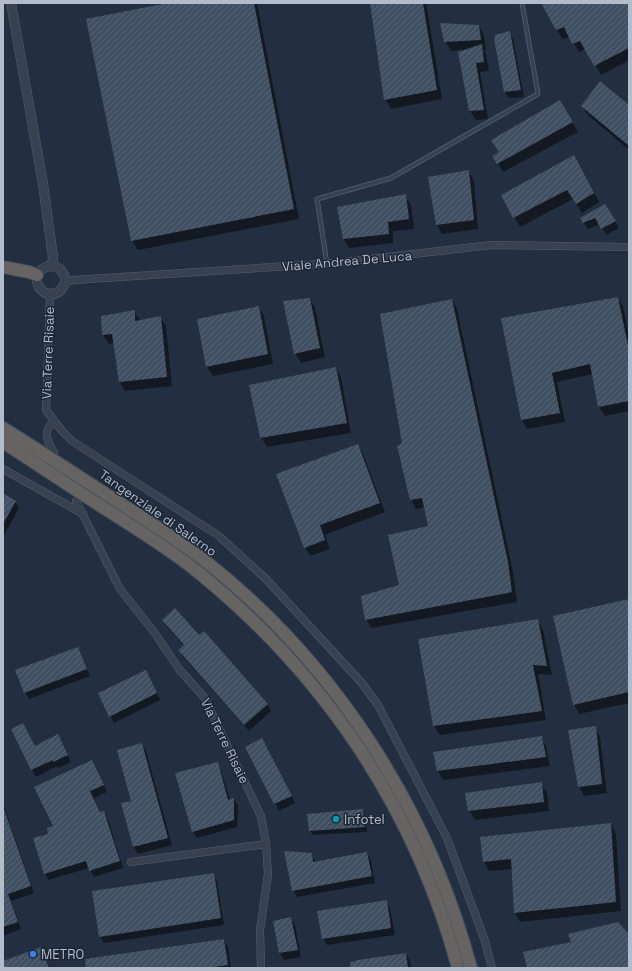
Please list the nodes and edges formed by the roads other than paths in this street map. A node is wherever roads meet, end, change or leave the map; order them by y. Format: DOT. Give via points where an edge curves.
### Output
graph roads {
  1 [pos="11,3"];
  2 [pos="522,3"];
  3 [pos="629,247"];
  4 [pos="327,264"];
  5 [pos="3,266"];
  6 [pos="52,266"];
  7 [pos="37,275"];
  8 [pos="65,282"];
  9 [pos="50,294"];
  10 [pos="54,420"];
  11 [pos="3,428"];
  12 [pos="3,442"];
  13 [pos="54,453"];
  14 [pos="3,469"];
  15 [pos="76,501"];
  16 [pos="83,514"];
  17 [pos="266,844"];
  18 [pos="131,862"];
  19 [pos="261,968"];
  20 [pos="458,968"];
  21 [pos="471,968"];
  22 [pos="492,968"];
  1 -- 6 [label="street" via="43,184"];
  2 -- 4 [label="lane" via="538,94 391,178 317,199"];
  3 -- 4 [label="street, Viale Andrea De Luca" via="491,245"];
  4 -- 8 [label="street, Viale Andrea De Luca"];
  5 -- 7 [label="highway"];
  6 -- 7 [label="street" via="43,268"];
  6 -- 8 [label="street" via="63,273"];
  7 -- 9 [label="street" via="39,288"];
  8 -- 9 [label="street" via="58,292"];
  9 -- 10 [label="street, Via Terre Risaie" via="46,410"];
  10 -- 13 [label="street" via="46,430 46,438"];
  10 -- 22 [label="street, Via Terre Risaie" via="72,441 219,536 266,579 362,682 378,705 447,838 486,941"];
  11 -- 21 [label="highway, Tangenziale di Salerno" via="153,524 206,562 285,634 315,668 366,734 406,801 449,899"];
  12 -- 20 [label="highway, Tangenziale di Salerno" via="145,534 198,572 265,632 307,678 353,739 400,816 427,875"];
  14 -- 16 [label="street"];
  15 -- 16 [label="street, Via Terre Risaie"];
  16 -- 17 [label="street, Via Terre Risaie" via="120,589 179,669 204,697 261,816"];
  17 -- 18 [label="street"];
  17 -- 19 [label="street, Via Terre Risaie" via="268,874 260,930"];
}
